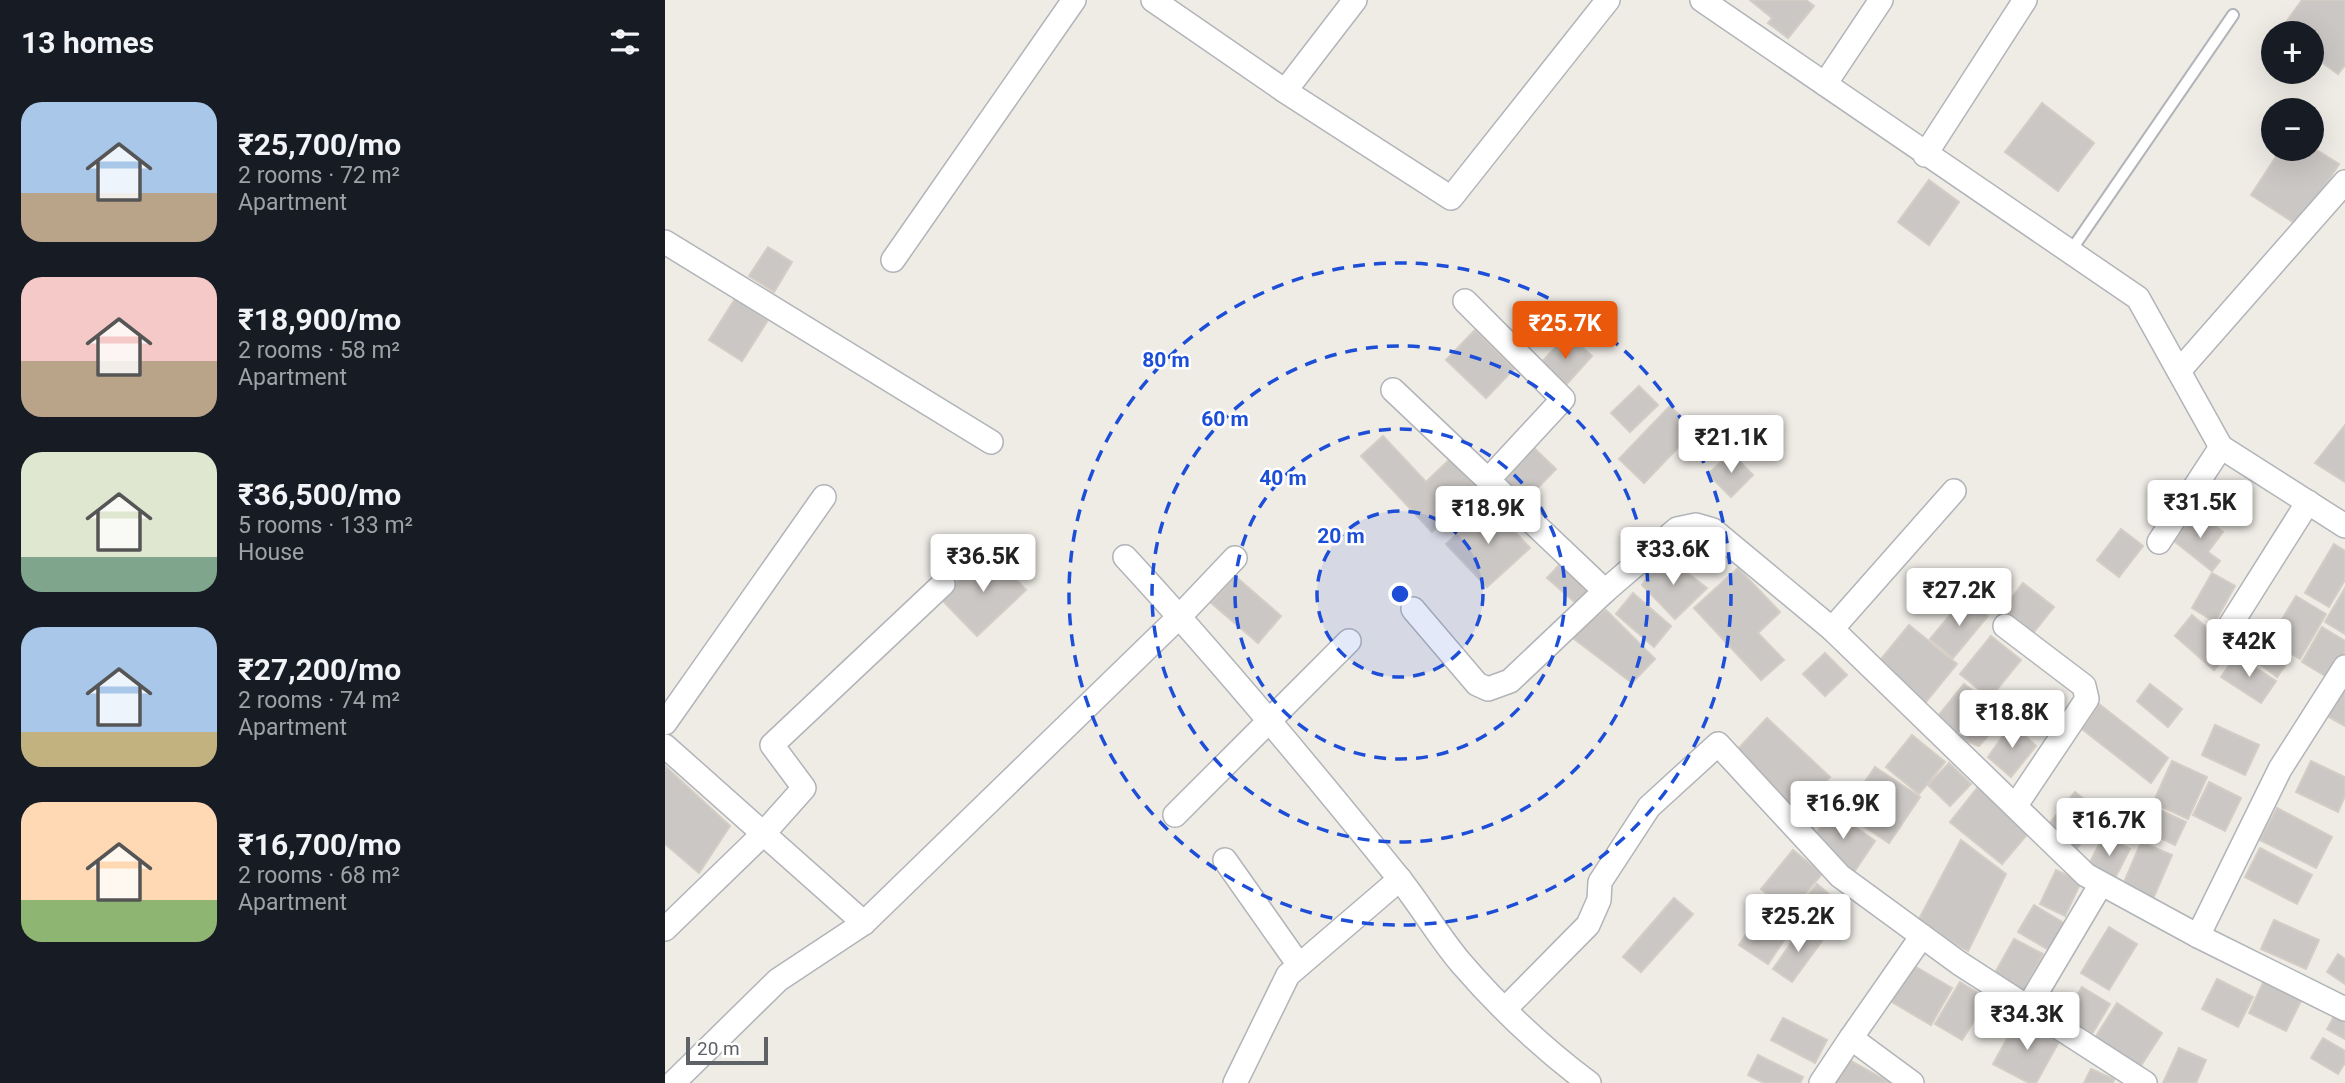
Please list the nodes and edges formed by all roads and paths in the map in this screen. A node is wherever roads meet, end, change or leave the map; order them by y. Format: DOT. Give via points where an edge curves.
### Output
graph roads {
  1 [pos="1074,0"];
  2 [pos="1153,0"];
  3 [pos="1355,0"];
  4 [pos="1608,0"];
  5 [pos="1881,0"];
  6 [pos="2025,0"];
  7 [pos="1715,4"];
  8 [pos="2233,15"];
  9 [pos="1825,84"];
  10 [pos="1285,91"];
  11 [pos="1925,155"];
  12 [pos="2345,182"];
  13 [pos="665,242"];
  14 [pos="2070,251"];
  15 [pos="893,260"];
  16 [pos="1465,301"];
  17 [pos="2179,371"];
  18 [pos="1393,390"];
  19 [pos="991,442"];
  20 [pos="2221,447"];
  21 [pos="1488,480"];
  22 [pos="1954,491"];
  23 [pos="824,497"];
  24 [pos="2308,502"];
  25 [pos="2345,526"];
  26 [pos="2159,542"];
  27 [pos="1125,557"];
  28 [pos="1235,558"];
  29 [pos="943,584"];
  30 [pos="1605,591"];
  31 [pos="1413,609"];
  32 [pos="1180,616"];
  33 [pos="2005,626"];
  34 [pos="1832,629"];
  35 [pos="2226,632"];
  36 [pos="1349,641"];
  37 [pos="2345,667"];
  38 [pos="1270,722"];
  39 [pos="665,723"];
  40 [pos="665,746"];
  41 [pos="2016,805"];
  42 [pos="1175,815"];
  43 [pos="763,834"];
  44 [pos="1225,860"];
  45 [pos="1400,879"];
  46 [pos="2101,884"];
  47 [pos="864,923"];
  48 [pos="665,929"];
  49 [pos="1922,936"];
  50 [pos="2198,936"];
  51 [pos="1299,965"];
  52 [pos="2028,1007"];
  53 [pos="1505,1009"];
  54 [pos="2345,1009"];
  55 [pos="1851,1038"];
  56 [pos="673,1083"];
  57 [pos="1235,1083"];
  58 [pos="1589,1083"];
  59 [pos="1821,1083"];
  60 [pos="1912,1083"];
  61 [pos="2145,1083"];
  1 -- 15 [label="street"];
  2 -- 10 [label="street"];
  3 -- 10 [label="street"];
  4 -- 10 [label="street" via="1451,198"];
  5 -- 9 [label="street"];
  6 -- 11 [label="street"];
  7 -- 9 [label="street"];
  8 -- 14 [label="lane"];
  9 -- 11 [label="street"];
  11 -- 14 [label="street"];
  12 -- 17 [label="street"];
  13 -- 19 [label="street"];
  14 -- 17 [label="street" via="2138,298"];
  16 -- 21 [label="street" via="1563,399"];
  17 -- 20 [label="street"];
  18 -- 21 [label="street"];
  20 -- 24 [label="street"];
  20 -- 26 [label="street"];
  21 -- 30 [label="street"];
  22 -- 34 [label="street"];
  23 -- 39 [label="street"];
  24 -- 25 [label="street"];
  24 -- 35 [label="street"];
  27 -- 32 [label="street"];
  28 -- 32 [label="street"];
  29 -- 43 [label="street" via="772,745 804,788"];
  30 -- 31 [label="street" via="1510,681 1488,690 1477,684"];
  30 -- 34 [label="street" via="1677,529 1696,525 1713,530"];
  32 -- 38 [label="street"];
  32 -- 47 [label="street"];
  33 -- 41 [label="street" via="2087,692 2087,699"];
  34 -- 41 [label="street"];
  36 -- 38 [label="street"];
  37 -- 50 [label="street" via="2280,769"];
  38 -- 42 [label="street"];
  38 -- 45 [label="street"];
  40 -- 43 [label="street"];
  41 -- 46 [label="street" via="2086,875"];
  43 -- 47 [label="street"];
  43 -- 48 [label="street"];
  44 -- 51 [label="street"];
  45 -- 51 [label="street"];
  45 -- 53 [label="street" via="1460,961"];
  46 -- 50 [label="street"];
  46 -- 52 [label="street"];
  47 -- 56 [label="street" via="778,980"];
  49 -- 52 [label="street"];
  49 -- 53 [label="street" via="1840,876 1718,744 1649,807 1600,882 1599,900 1588,925"];
  49 -- 55 [label="street"];
  50 -- 54 [label="street"];
  51 -- 57 [label="street" via="1288,975"];
  52 -- 61 [label="street"];
  53 -- 58 [label="street"];
  55 -- 59 [label="street"];
  55 -- 60 [label="street"];
}
